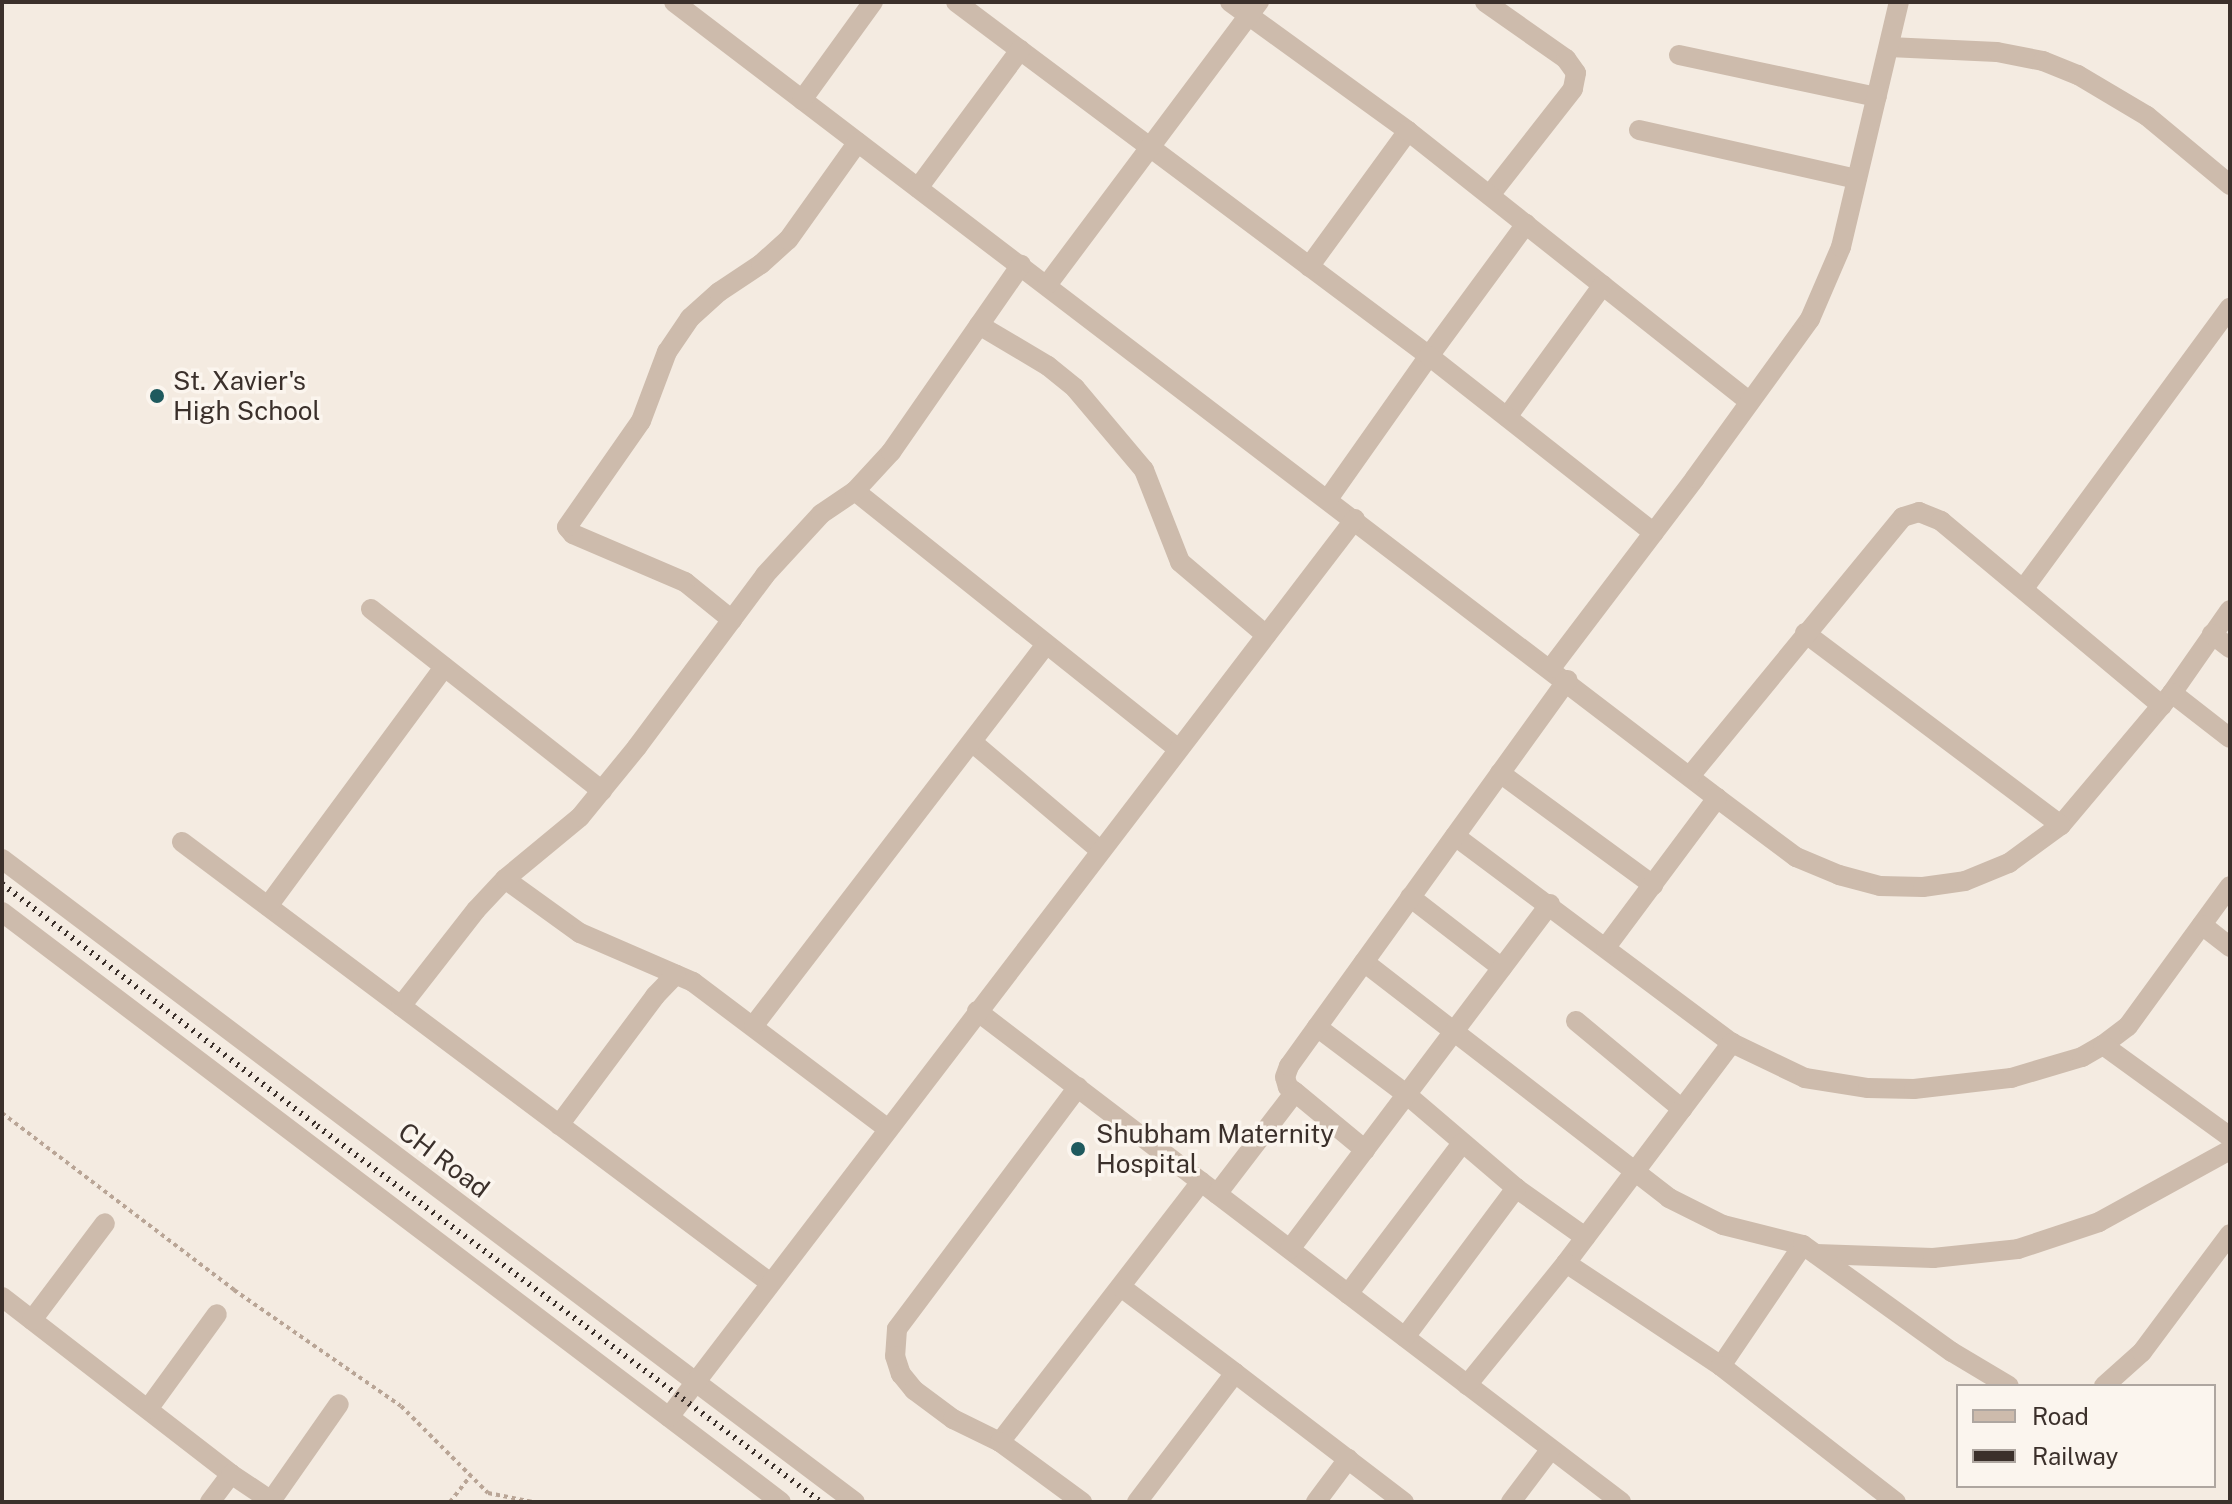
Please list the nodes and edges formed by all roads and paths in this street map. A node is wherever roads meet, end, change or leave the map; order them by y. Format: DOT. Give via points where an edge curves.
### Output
graph roads {
  1 [pos="674,2"];
  2 [pos="873,2"];
  3 [pos="956,2"];
  4 [pos="1230,2"];
  5 [pos="1485,2"];
  6 [pos="1899,2"];
  7 [pos="1254,9"];
  8 [pos="1889,47"];
  9 [pos="1020,50"];
  10 [pos="1679,55"];
  11 [pos="1877,97"];
  12 [pos="802,100"];
  13 [pos="1639,130"];
  14 [pos="1408,131"];
  15 [pos="858,142"];
  16 [pos="1150,148"];
  17 [pos="1857,179"];
  18 [pos="2230,185"];
  19 [pos="918,188"];
  20 [pos="1490,195"];
  21 [pos="1526,224"];
  22 [pos="1021,265"];
  23 [pos="1309,267"];
  24 [pos="1047,285"];
  25 [pos="1603,285"];
  26 [pos="2230,308"];
  27 [pos="979,325"];
  28 [pos="1429,356"];
  29 [pos="1750,402"];
  30 [pos="1507,417"];
  31 [pos="855,491"];
  32 [pos="1328,499"];
  33 [pos="1355,519"];
  34 [pos="1654,533"];
  35 [pos="2024,588"];
  36 [pos="371,609"];
  37 [pos="2230,610"];
  38 [pos="732,620"];
  39 [pos="1805,633"];
  40 [pos="2212,634"];
  41 [pos="1266,635"];
  42 [pos="1046,644"];
  43 [pos="2230,648"];
  44 [pos="444,667"];
  45 [pos="1559,674"];
  46 [pos="2167,699"];
  47 [pos="2230,738"];
  48 [pos="972,742"];
  49 [pos="1178,749"];
  50 [pos="1500,773"];
  51 [pos="1690,776"];
  52 [pos="602,791"];
  53 [pos="1717,798"];
  54 [pos="2061,825"];
  55 [pos="1455,836"];
  56 [pos="182,842"];
  57 [pos="1100,850"];
  58 [pos="2,859"];
  59 [pos="505,879"];
  60 [pos="1653,885"];
  61 [pos="2230,886"];
  62 [pos="1410,897"];
  63 [pos="1550,904"];
  64 [pos="268,906"];
  65 [pos="2,912"];
  66 [pos="2202,925"];
  67 [pos="1606,947"];
  68 [pos="2230,947"];
  69 [pos="1364,962"];
  70 [pos="1502,968"];
  71 [pos="676,974"];
  72 [pos="401,1006"];
  73 [pos="977,1011"];
  74 [pos="1576,1021"];
  75 [pos="754,1025"];
  76 [pos="1317,1027"];
  77 [pos="1453,1033"];
  78 [pos="1732,1043"];
  79 [pos="2103,1045"];
  80 [pos="1078,1087"];
  81 [pos="1295,1092"];
  82 [pos="1406,1094"];
  83 [pos="1682,1109"];
  84 [pos="2,1113"];
  85 [pos="559,1125"];
  86 [pos="887,1128"];
  87 [pos="2230,1137"];
  88 [pos="1462,1143"];
  89 [pos="1365,1150"];
  90 [pos="2230,1150"];
  91 [pos="1634,1172"];
  92 [pos="1209,1188"];
  93 [pos="1516,1188"];
  94 [pos="105,1223"];
  95 [pos="2230,1234"];
  96 [pos="1585,1237"];
  97 [pos="1290,1249"];
  98 [pos="1809,1249"];
  99 [pos="1566,1263"];
  100 [pos="769,1282"];
  101 [pos="1121,1287"];
  102 [pos="1348,1294"];
  103 [pos="2,1297"];
  104 [pos="217,1314"];
  105 [pos="32,1320"];
  106 [pos="1405,1337"];
  107 [pos="1721,1366"];
  108 [pos="1235,1373"];
  109 [pos="694,1380"];
  110 [pos="2006,1384"];
  111 [pos="2106,1384"];
  112 [pos="1467,1385"];
  113 [pos="339,1404"];
  114 [pos="148,1409"];
  115 [pos="669,1417"];
  116 [pos="1000,1442"];
  117 [pos="1551,1449"];
  118 [pos="1348,1459"];
  119 [pos="231,1474"];
  120 [pos="470,1476"];
  121 [pos="844,1499"];
  122 [pos="272,1501"];
  123 [pos="210,1502"];
  124 [pos="450,1502"];
  125 [pos="533,1502"];
  126 [pos="781,1502"];
  127 [pos="1082,1502"];
  128 [pos="1137,1502"];
  129 [pos="1316,1502"];
  130 [pos="1404,1502"];
  131 [pos="1511,1502"];
  132 [pos="1621,1502"];
  133 [pos="1896,1502"];
  1 -- 12 [label="street"];
  2 -- 12 [label="street"];
  3 -- 9 [label="street"];
  4 -- 7 [label="street"];
  5 -- 20 [label="street" via="1566,59 1576,73 1573,89"];
  6 -- 8 [label="street"];
  7 -- 14 [label="street"];
  7 -- 16 [label="street"];
  8 -- 11 [label="street"];
  8 -- 18 [label="street" via="1997,52 2055,65 2147,116"];
  9 -- 16 [label="street"];
  9 -- 19 [label="street"];
  10 -- 11 [label="street"];
  11 -- 17 [label="street"];
  12 -- 15 [label="street"];
  13 -- 17 [label="street"];
  14 -- 20 [label="street"];
  14 -- 23 [label="street"];
  15 -- 19 [label="street"];
  15 -- 38 [label="street" via="788,240 690,318 667,352 641,421 567,527 685,582"];
  16 -- 23 [label="street"];
  16 -- 24 [label="street"];
  17 -- 29 [label="street" via="1841,247 1810,319"];
  19 -- 22 [label="street"];
  20 -- 21 [label="street"];
  21 -- 25 [label="street"];
  21 -- 28 [label="street"];
  22 -- 24 [label="street"];
  22 -- 27 [label="street"];
  23 -- 28 [label="street"];
  24 -- 32 [label="street"];
  25 -- 29 [label="street"];
  25 -- 30 [label="street"];
  26 -- 35 [label="street"];
  27 -- 31 [label="street" via="891,452"];
  27 -- 41 [label="street" via="1075,388 1144,470 1180,562"];
  28 -- 30 [label="street"];
  28 -- 32 [label="street"];
  29 -- 34 [label="street"];
  30 -- 34 [label="street"];
  31 -- 38 [label="street" via="821,514"];
  31 -- 42 [label="street"];
  32 -- 33 [label="street"];
  33 -- 41 [label="street"];
  33 -- 45 [label="street"];
  34 -- 45 [label="street"];
  35 -- 39 [label="street" via="1941,521 1910,513"];
  35 -- 46 [label="street"];
  36 -- 44 [label="street"];
  37 -- 40 [label="street"];
  38 -- 52 [label="street"];
  39 -- 51 [label="street"];
  39 -- 54 [label="street"];
  40 -- 43 [label="street"];
  40 -- 46 [label="street"];
  41 -- 49 [label="street"];
  42 -- 48 [label="street"];
  42 -- 49 [label="street"];
  44 -- 52 [label="street"];
  44 -- 64 [label="street"];
  45 -- 50 [label="street"];
  45 -- 51 [label="street"];
  46 -- 47 [label="street"];
  46 -- 54 [label="street"];
  48 -- 57 [label="street"];
  48 -- 75 [label="street"];
  49 -- 57 [label="street"];
  50 -- 55 [label="street"];
  50 -- 60 [label="street"];
  51 -- 53 [label="street"];
  52 -- 59 [label="street" via="542,852"];
  53 -- 54 [label="street" via="1796,857 1880,886 1965,881 2009,863"];
  53 -- 60 [label="street"];
  55 -- 62 [label="street"];
  55 -- 63 [label="street"];
  56 -- 64 [label="street"];
  57 -- 73 [label="street"];
  58 -- 109 [label="street, CH Road"];
  59 -- 71 [label="street" via="580,933"];
  59 -- 72 [label="street"];
  60 -- 67 [label="street"];
  61 -- 66 [label="street"];
  62 -- 69 [label="street"];
  62 -- 70 [label="street"];
  63 -- 67 [label="street"];
  63 -- 70 [label="street"];
  64 -- 72 [label="street"];
  65 -- 115 [label="street"];
  66 -- 68 [label="street"];
  66 -- 79 [label="street" via="2128,1026"];
  67 -- 78 [label="street"];
  69 -- 76 [label="street"];
  69 -- 77 [label="street"];
  70 -- 77 [label="street"];
  71 -- 75 [label="street"];
  71 -- 85 [label="street"];
  72 -- 85 [label="street"];
  73 -- 80 [label="street"];
  73 -- 86 [label="street"];
  74 -- 83 [label="street"];
  75 -- 86 [label="street"];
  76 -- 81 [label="street" via="1285,1077"];
  76 -- 82 [label="street"];
  77 -- 82 [label="street"];
  77 -- 91 [label="street"];
  78 -- 79 [label="street" via="1805,1078 1914,1089 2011,1078 2082,1057"];
  78 -- 83 [label="street"];
  79 -- 87 [label="street"];
  80 -- 92 [label="street"];
  80 -- 116 [label="street" via="897,1329 898,1365 914,1390 953,1419"];
  81 -- 89 [label="street"];
  81 -- 92 [label="street"];
  82 -- 88 [label="street"];
  82 -- 89 [label="street"];
  83 -- 91 [label="street"];
  84 -- 120 [label="path" via="234,1290 401,1406"];
  85 -- 100 [label="street"];
  86 -- 100 [label="street"];
  88 -- 93 [label="street"];
  88 -- 102 [label="street"];
  89 -- 97 [label="street"];
  90 -- 98 [label="street" via="2099,1222 2018,1249 1933,1258"];
  91 -- 96 [label="street"];
  91 -- 98 [label="street" via="1669,1198 1723,1225 1763,1232"];
  92 -- 97 [label="street"];
  92 -- 101 [label="street"];
  93 -- 96 [label="street"];
  93 -- 106 [label="street"];
  94 -- 105 [label="street"];
  95 -- 111 [label="street" via="2142,1352"];
  96 -- 99 [label="street"];
  97 -- 102 [label="street"];
  98 -- 107 [label="street"];
  98 -- 110 [label="street"];
  99 -- 107 [label="street"];
  99 -- 112 [label="street"];
  100 -- 109 [label="street"];
  101 -- 108 [label="street"];
  101 -- 116 [label="street"];
  102 -- 106 [label="street"];
  103 -- 105 [label="street"];
  104 -- 114 [label="street"];
  105 -- 114 [label="street"];
  106 -- 112 [label="street"];
  107 -- 133 [label="street"];
  108 -- 118 [label="street"];
  108 -- 128 [label="street"];
  109 -- 115 [label="street"];
  109 -- 121 [label="street, CH Road"];
  112 -- 117 [label="street"];
  113 -- 122 [label="street"];
  114 -- 119 [label="street"];
  115 -- 126 [label="street"];
  116 -- 127 [label="street"];
  117 -- 131 [label="street"];
  117 -- 132 [label="street"];
  118 -- 129 [label="street"];
  118 -- 130 [label="street"];
  119 -- 122 [label="street"];
  119 -- 123 [label="street"];
  120 -- 124 [label="path"];
  120 -- 125 [label="path" via="488,1493"];
}
